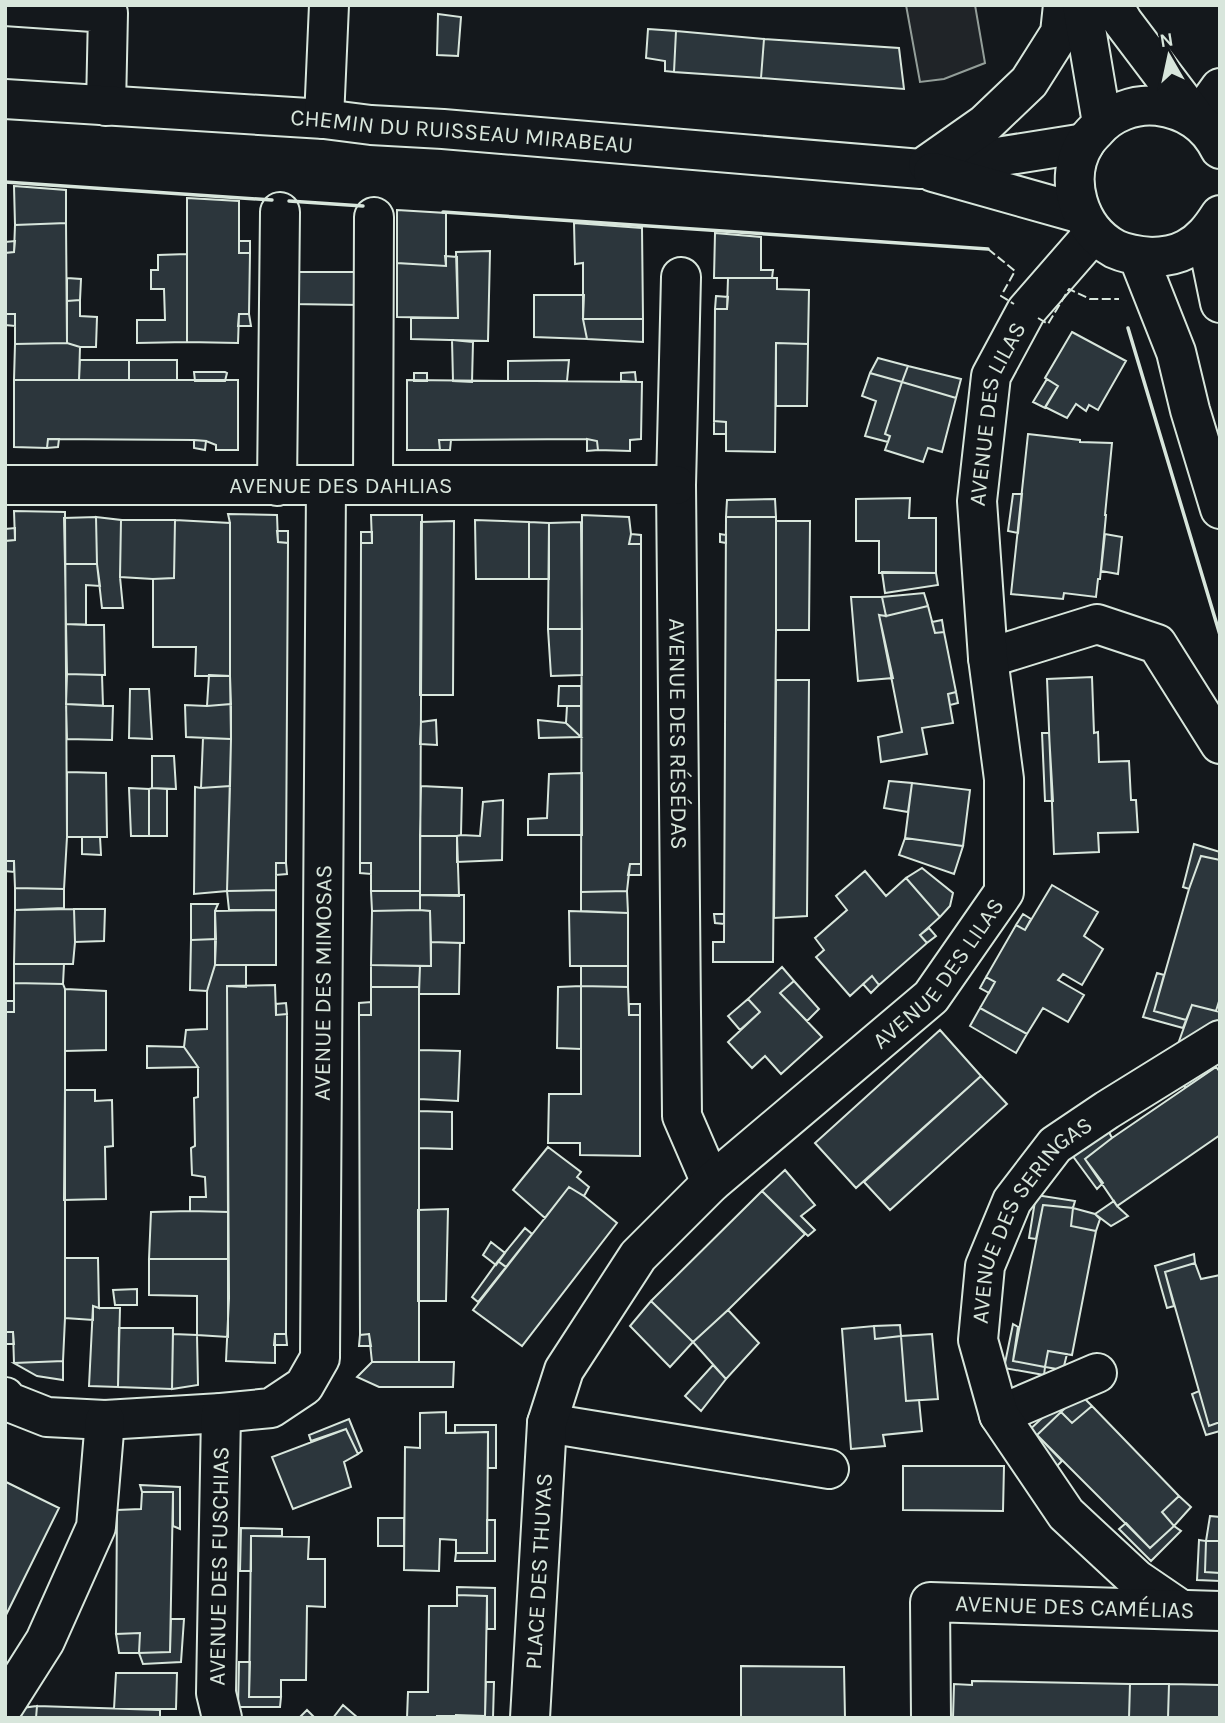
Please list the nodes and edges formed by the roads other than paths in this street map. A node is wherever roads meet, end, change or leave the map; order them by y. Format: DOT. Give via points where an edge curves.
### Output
graph roads {
  1 [pos="329,5"];
  2 [pos="1063,5"];
  3 [pos="1082,5"];
  4 [pos="5,6"];
  5 [pos="1122,11"];
  6 [pos="1091,60"];
  7 [pos="1220,88"];
  8 [pos="5,99"];
  9 [pos="106,106"];
  10 [pos="324,119"];
  11 [pos="1093,133"];
  12 [pos="1209,134"];
  13 [pos="921,169"];
  14 [pos="280,212"];
  15 [pos="374,217"];
  16 [pos="1088,223"];
  17 [pos="1213,225"];
  18 [pos="1138,256"];
  19 [pos="681,277"];
  20 [pos="1220,303"];
  21 [pos="5,485"];
  22 [pos="326,485"];
  23 [pos="373,485"];
  24 [pos="676,485"];
  25 [pos="277,486"];
  26 [pos="1220,509"];
  27 [pos="988,658"];
  28 [pos="1220,744"];
  29 [pos="1220,1040"];
  30 [pos="711,1183"];
  31 [pos="564,1370"];
  32 [pos="1097,1373"];
  33 [pos="5,1396"];
  34 [pos="221,1413"];
  35 [pos="999,1415"];
  36 [pos="104,1420"];
  37 [pos="547,1423"];
  38 [pos="829,1469"];
  39 [pos="1180,1609"];
  40 [pos="1220,1611"];
  41 [pos="5,1704"];
  42 [pos="222,1718"];
  43 [pos="530,1718"];
  44 [pos="931,1718"];
  1 -- 10 [label="street"];
  2 -- 13 [label="street" via="1060,33 1029,82 985,124"];
  3 -- 6 [label="street"];
  4 -- 9 [label="street" via="108,13"];
  5 -- 6 [label="street"];
  5 -- 12 [label="street"];
  6 -- 11 [label="street"];
  7 -- 12 [label="street"];
  8 -- 9 [label="street, CHEMIN DU RUISSEAU MIRABEAU"];
  9 -- 10 [label="street, CHEMIN DU RUISSEAU MIRABEAU"];
  10 -- 13 [label="street, CHEMIN DU RUISSEAU MIRABEAU"];
  11 -- 12 [label="street, CHEMIN DU RUISSEAU MIRABEAU" via="1124,110 1149,105 1174,108"];
  11 -- 13 [label="street, CHEMIN DU RUISSEAU MIRABEAU"];
  11 -- 16 [label="street" via="1076,165 1075,190"];
  13 -- 16 [label="street, CHEMIN DU RUISSEAU MIRABEAU"];
  14 -- 25 [label="street"];
  15 -- 23 [label="street"];
  16 -- 18 [label="street, CHEMIN DU RUISSEAU MIRABEAU" via="1114,248"];
  16 -- 27 [label="street, AVENUE DES LILAS" via="1026,311 991,376 977,501"];
  17 -- 18 [label="street" via="1186,250 1163,257"];
  17 -- 20 [label="street"];
  18 -- 26 [label="street" via="1176,352"];
  19 -- 24 [label="street, AVENUE DES RÉSÉDAS"];
  21 -- 25 [label="street, AVENUE DES DAHLIAS"];
  22 -- 23 [label="street, AVENUE DES DAHLIAS"];
  22 -- 25 [label="street, AVENUE DES DAHLIAS"];
  22 -- 34 [label="street, AVENUE DES MIMOSAS" via="320,1358 304,1386 271,1408"];
  23 -- 24 [label="street, AVENUE DES DAHLIAS"];
  24 -- 30 [label="street, AVENUE DES RÉSÉDAS" via="682,1116"];
  27 -- 28 [label="street" via="1097,624 1157,644"];
  27 -- 30 [label="street, AVENUE DES LILAS" via="1004,779 1004,892 930,997"];
  29 -- 35 [label="street, AVENUE DES SERINGAS" via="1055,1145 1012,1201 985,1266 978,1340"];
  30 -- 31 [label="street, AVENUE DES LILAS" via="638,1256"];
  31 -- 37 [label="street, PLACE DES THUYAS"];
  32 -- 35 [label="street"];
  33 -- 36 [label="street, AVENUE DES MIMOSAS" via="9,1402 47,1417"];
  34 -- 36 [label="street, AVENUE DES MIMOSAS"];
  34 -- 42 [label="street, AVENUE DES FUSCHIAS" via="216,1693"];
  35 -- 39 [label="street, AVENUE DES SERINGAS" via="1066,1514 1136,1579"];
  36 -- 41 [label="street" via="96,1527 45,1641"];
  37 -- 38 [label="street"];
  37 -- 43 [label="street, PLACE DES THUYAS"];
  39 -- 40 [label="street, AVENUE DES CAMÉLIAS"];
  39 -- 44 [label="street, AVENUE DES CAMÉLIAS" via="930,1602"];
}
